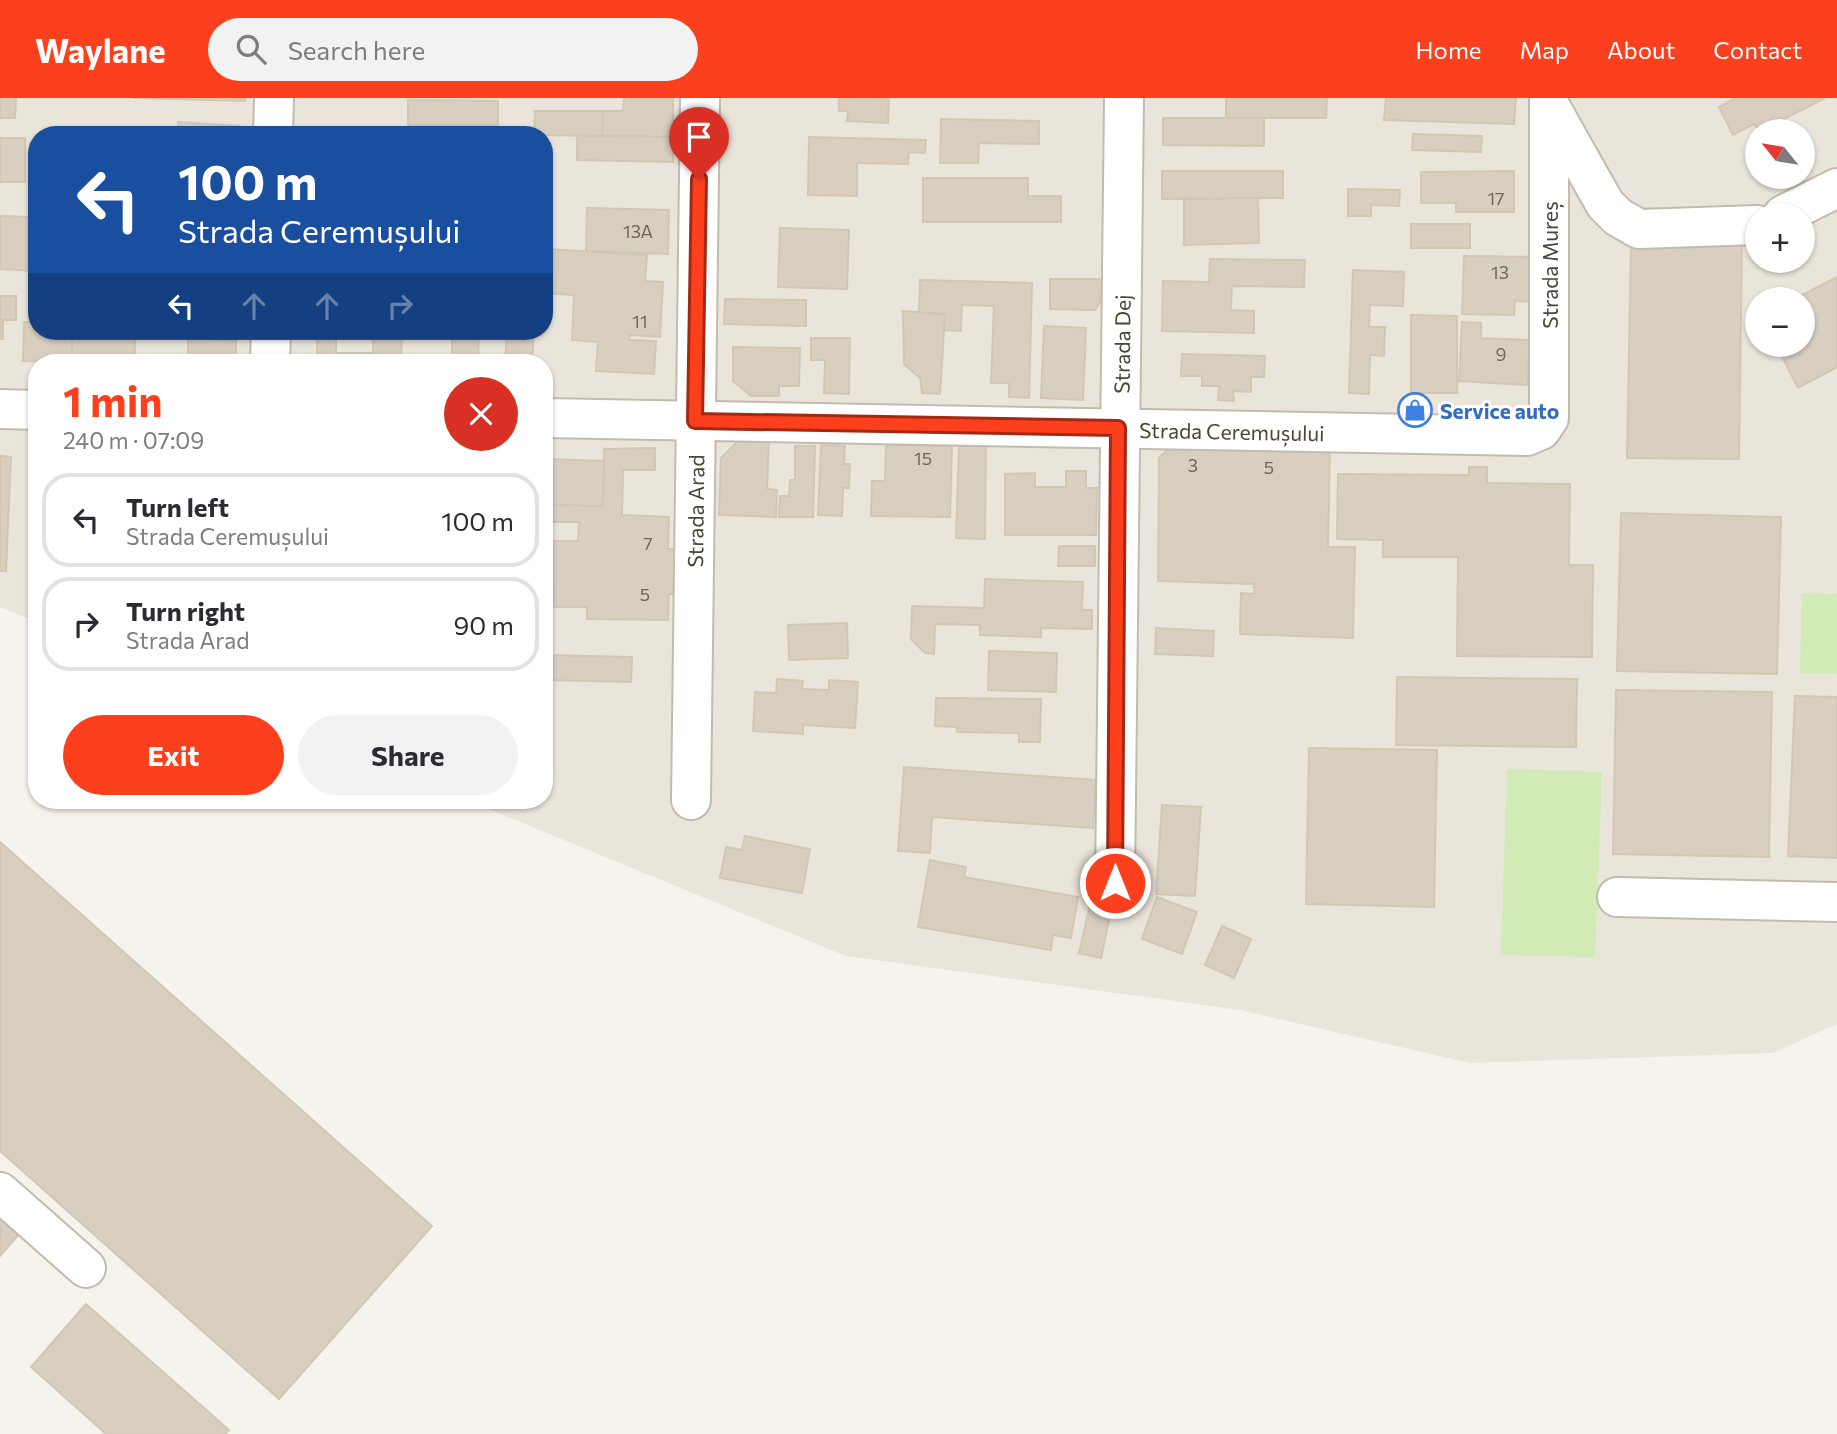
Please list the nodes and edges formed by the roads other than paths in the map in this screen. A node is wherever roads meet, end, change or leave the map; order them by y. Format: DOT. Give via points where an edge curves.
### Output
graph roads {
  1 [pos="274,98"];
  2 [pos="700,98"];
  3 [pos="1124,98"];
  4 [pos="1549,101"];
  5 [pos="273,126"];
  6 [pos="1837,188"];
  7 [pos="1807,203"];
  8 [pos="1745,225"];
  9 [pos="0,409"];
  10 [pos="28,410"];
  11 [pos="553,418"];
  12 [pos="695,421"];
  13 [pos="1118,428"];
  14 [pos="1541,430"];
  15 [pos="691,800"];
  16 [pos="1115,883"];
  17 [pos="1616,897"];
  18 [pos="1837,902"];
  19 [pos="0,1192"];
  20 [pos="86,1268"];
  1 -- 5 [label="street"];
  2 -- 12 [label="street, Strada Arad"];
  3 -- 13 [label="street, Strada Dej"];
  4 -- 8 [label="street" via="1605,204 1618,217 1639,229"];
  4 -- 14 [label="street, Strada Mureș" via="1549,418"];
  6 -- 7 [label="street"];
  9 -- 10 [label="street"];
  11 -- 12 [label="street, Strada Ceremușului"];
  12 -- 13 [label="street, Strada Ceremușului"];
  12 -- 15 [label="street, Strada Arad"];
  13 -- 14 [label="street, Strada Ceremușului" via="1527,436"];
  13 -- 16 [label="street, Strada Dej"];
  17 -- 18 [label="street"];
  19 -- 20 [label="street"];
}
